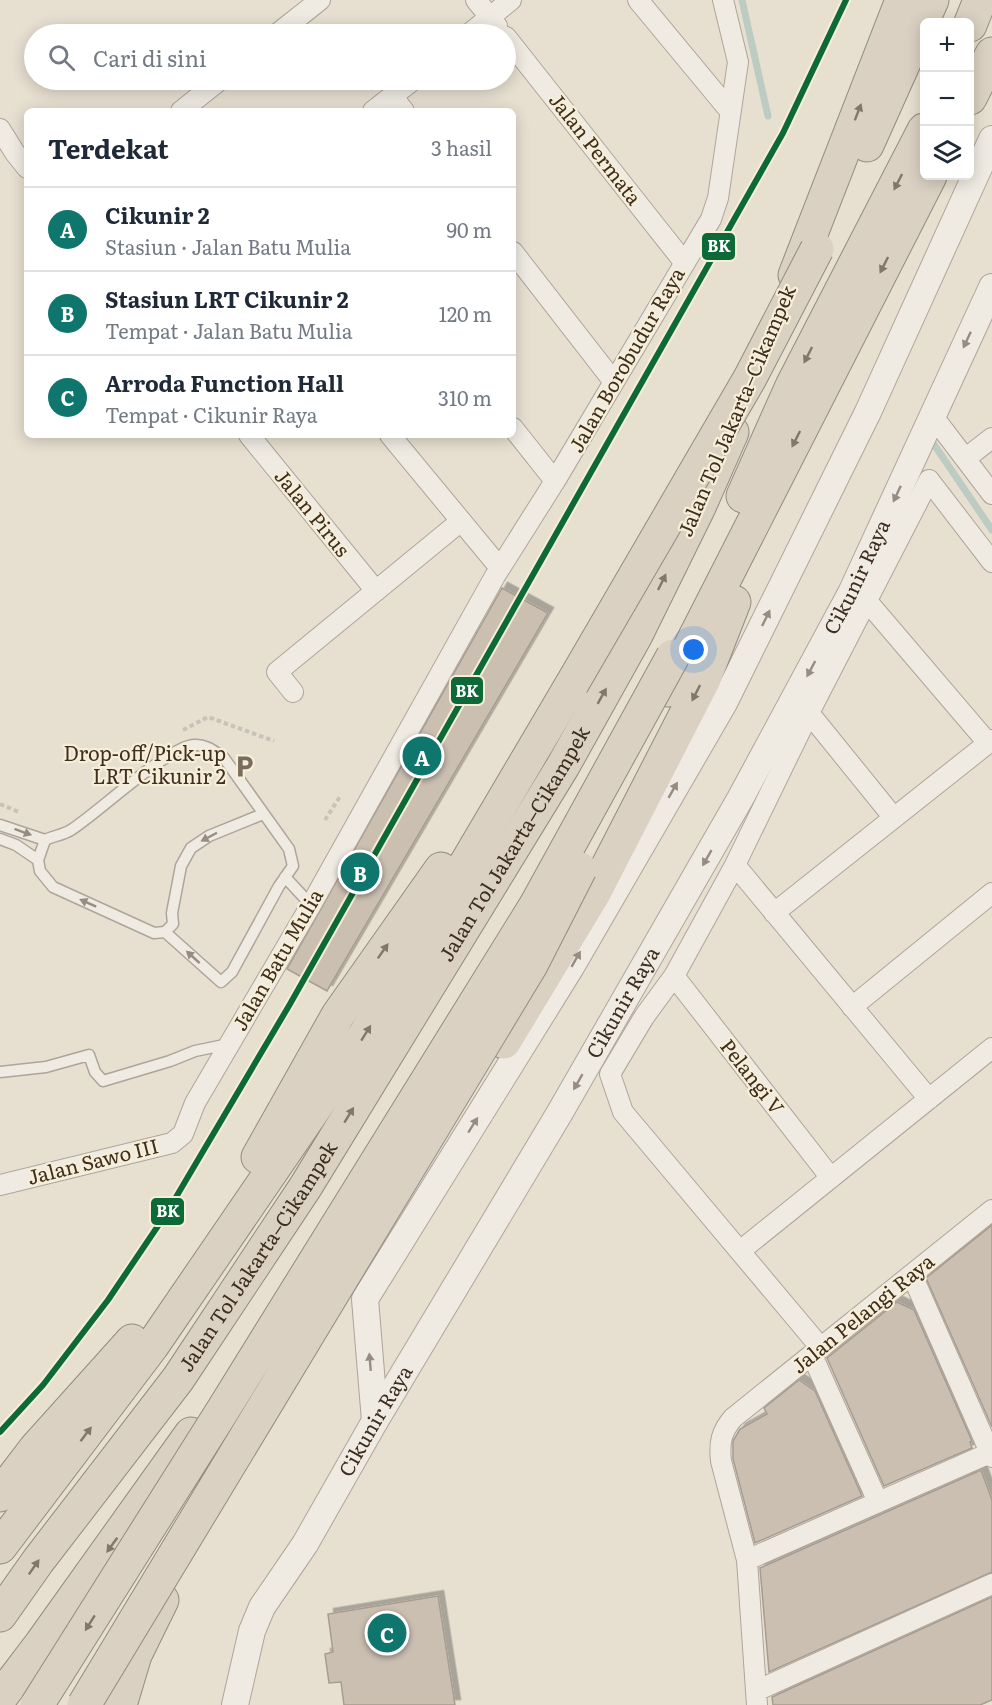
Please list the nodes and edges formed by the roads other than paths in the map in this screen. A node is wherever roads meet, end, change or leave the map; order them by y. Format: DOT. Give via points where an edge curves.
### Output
graph roads {
  1 [pos="476,0"];
  2 [pos="511,0"];
  3 [pos="638,0"];
  4 [pos="723,0"];
  5 [pos="902,0"];
  6 [pos="932,0"];
  7 [pos="980,0"];
  8 [pos="317,1"];
  9 [pos="490,17"];
  10 [pos="972,18"];
  11 [pos="289,24"];
  12 [pos="481,24"];
  13 [pos="496,24"];
  14 [pos="516,50"];
  15 [pos="992,54"];
  16 [pos="974,88"];
  17 [pos="207,90"];
  18 [pos="406,90"];
  19 [pos="398,103"];
  20 [pos="185,108"];
  21 [pos="382,108"];
  22 [pos="730,111"];
  23 [pos="0,129"];
  24 [pos="920,138"];
  25 [pos="992,139"];
  26 [pos="24,164"];
  27 [pos="928,180"];
  28 [pos="516,256"];
  29 [pos="684,262"];
  30 [pos="992,287"];
  31 [pos="614,382"];
  32 [pos="932,415"];
  33 [pos="516,432"];
  34 [pos="251,438"];
  35 [pos="392,438"];
  36 [pos="992,438"];
  37 [pos="966,458"];
  38 [pos="555,482"];
  39 [pos="992,494"];
  40 [pos="755,519"];
  41 [pos="461,521"];
  42 [pos="992,562"];
  43 [pos="500,568"];
  44 [pos="376,591"];
  45 [pos="867,600"];
  46 [pos="673,656"];
  47 [pos="572,684"];
  48 [pos="293,692"];
  49 [pos="809,713"];
  50 [pos="990,742"];
  51 [pos="263,814"];
  52 [pos="894,818"];
  53 [pos="0,825"];
  54 [pos="0,839"];
  55 [pos="45,840"];
  56 [pos="38,860"];
  57 [pos="735,865"];
  58 [pos="285,877"];
  59 [pos="992,893"];
  60 [pos="311,905"];
  61 [pos="774,913"];
  62 [pos="165,932"];
  63 [pos="674,976"];
  64 [pos="852,1007"];
  65 [pos="229,1044"];
  66 [pos="992,1048"];
  67 [pos="0,1072"];
  68 [pos="929,1099"];
  69 [pos="183,1134"];
  70 [pos="831,1178"];
  71 [pos="0,1185"];
  72 [pos="992,1210"];
  73 [pos="740,1251"];
  74 [pos="912,1275"];
  75 [pos="816,1351"];
  76 [pos="178,1379"];
  77 [pos="375,1421"];
  78 [pos="991,1454"];
  79 [pos="0,1495"];
  80 [pos="878,1502"];
  81 [pos="0,1550"];
  82 [pos="747,1560"];
  83 [pos="992,1584"];
  84 [pos="0,1615"];
  85 [pos="0,1698"];
  86 [pos="757,1698"];
  87 [pos="37,1705"];
  88 [pos="84,1705"];
  89 [pos="120,1705"];
  90 [pos="235,1705"];
  1 -- 9 [label="street, Jalan Permata"];
  2 -- 9 [label="street"];
  3 -- 22 [label="street"];
  4 -- 22 [label="street, Jalan Borobudur Raya" via="738,62"];
  76 -- 5 [label="highway, Jalan Tol Jakarta–Cikampek, one-way" via="306,1186 563,766 636,635 753,386"];
  6 -- 47 [label="highway, bridge" via="817,249 750,378"];
  7 -- 10 [label="highway"];
  8 -- 11 [label="street"];
  9 -- 12 [label="street"];
  9 -- 13 [label="street, Jalan Permata"];
  14 -- 29 [label="street, Jalan Permata"];
  15 -- 16 [label="highway"];
  17 -- 20 [label="street"];
  18 -- 19 [label="street"];
  19 -- 21 [label="street"];
  22 -- 29 [label="street, Jalan Borobudur Raya" via="718,198 711,219"];
  23 -- 26 [label="street"];
  24 -- 46 [label="highway, one-way" via="792,386"];
  77 -- 25 [label="street, one-way" via="365,1299 571,967 724,703 868,412"];
  27 -- 40 [label="highway, one-way"];
  28 -- 31 [label="street"];
  29 -- 31 [label="street, Jalan Borobudur Raya"];
  30 -- 32 [label="street, Cikunir Raya, one-way"];
  31 -- 38 [label="street, Jalan Borobudur Raya"];
  32 -- 37 [label="street"];
  32 -- 77 [label="street, Cikunir Raya, one-way" via="851,593 741,799"];
  33 -- 38 [label="street"];
  34 -- 44 [label="street, Jalan Pirus"];
  35 -- 41 [label="street"];
  36 -- 37 [label="street"];
  37 -- 39 [label="street"];
  38 -- 43 [label="street, Jalan Borobudur Raya"];
  40 -- 85 [label="highway, one-way" via="613,797 483,1026"];
  40 -- 89 [label="highway, one-way" via="742,581 703,681 594,894 355,1288 183,1556 135,1655"];
  41 -- 43 [label="street"];
  41 -- 44 [label="street"];
  42 -- 45 [label="street" via="929,480"];
  43 -- 60 [label="street, Jalan Batu Mulia"];
  44 -- 48 [label="street" via="277,672"];
  45 -- 49 [label="street"];
  45 -- 50 [label="street"];
  46 -- 87 [label="highway, one-way, bridge" via="536,905"];
  46 -- 88 [label="highway, bridge" via="575,881 531,965"];
  79 -- 47 [label="highway, one-way" via="35,1449 132,1342 261,1154 338,1015"];
  81 -- 47 [label="highway, one-way" via="152,1346 366,1033"];
  49 -- 52 [label="street"];
  49 -- 57 [label="street"];
  50 -- 52 [label="street"];
  51 -- 55 [label="lane" via="224,758 209,748 194,745 155,766 69,832"];
  51 -- 58 [label="lane" via="289,849 293,866"];
  51 -- 62 [label="lane, one-way" via="209,836 191,848 182,866 173,924"];
  52 -- 61 [label="street"];
  53 -- 55 [label="lane, one-way"];
  54 -- 56 [label="lane"];
  55 -- 56 [label="lane"];
  62 -- 56 [label="lane, one-way" via="154,933 53,887 40,871"];
  57 -- 61 [label="street"];
  57 -- 63 [label="street"];
  58 -- 60 [label="lane"];
  58 -- 62 [label="lane, one-way" via="231,972 221,982"];
  59 -- 64 [label="street"];
  60 -- 65 [label="street, Jalan Batu Mulia"];
  61 -- 64 [label="street"];
  63 -- 70 [label="street, Pelangi V"];
  63 -- 73 [label="street" via="610,1074 623,1112"];
  64 -- 68 [label="street"];
  65 -- 67 [label="lane" via="103,1080 95,1072 89,1055 46,1067"];
  65 -- 69 [label="street, Jalan Batu Mulia" via="195,1103"];
  66 -- 68 [label="street"];
  68 -- 70 [label="street"];
  69 -- 71 [label="street, Jalan Sawo III" via="172,1143"];
  70 -- 73 [label="street"];
  72 -- 74 [label="street, Jalan Pelangi Raya"];
  73 -- 75 [label="street"];
  74 -- 75 [label="street, Jalan Pelangi Raya"];
  74 -- 78 [label="street"];
  75 -- 80 [label="street"];
  75 -- 82 [label="street, Jalan Pelangi Raya" via="724,1428 719,1444 721,1461"];
  76 -- 81 [label="highway"];
  84 -- 76 [label="highway, Jalan Tol Jakarta–Cikampek, one-way"];
  77 -- 90 [label="street, Cikunir Raya" via="305,1544 262,1607 252,1631"];
  78 -- 80 [label="street"];
  80 -- 82 [label="street"];
  82 -- 86 [label="street"];
  83 -- 86 [label="street"];
}
